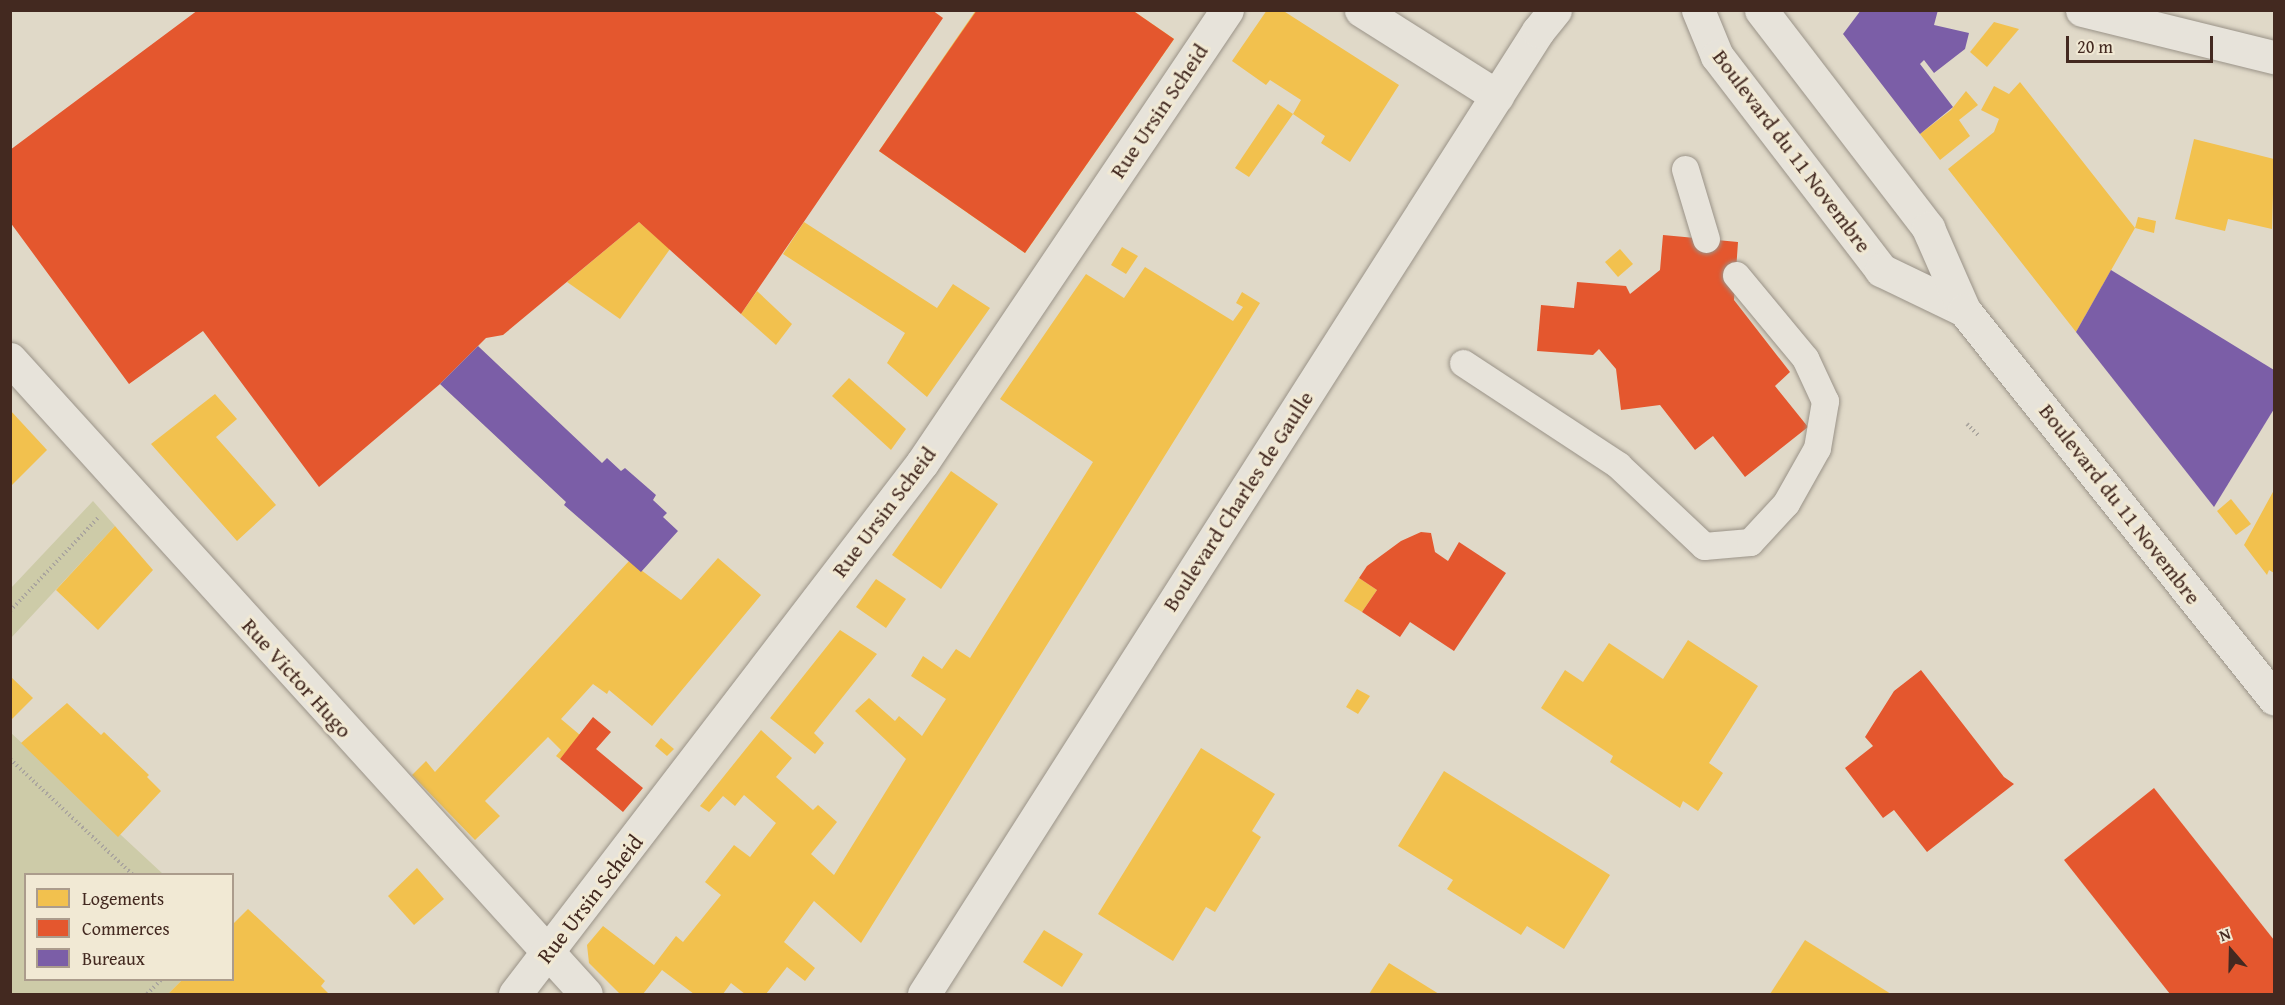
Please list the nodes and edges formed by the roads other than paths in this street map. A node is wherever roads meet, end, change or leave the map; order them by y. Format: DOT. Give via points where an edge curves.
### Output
graph roads {
  1 [pos="1227,10"];
  2 [pos="1361,10"];
  3 [pos="1555,10"];
  4 [pos="1698,10"];
  5 [pos="1761,10"];
  6 [pos="2082,10"];
  7 [pos="2274,57"];
  8 [pos="1497,96"];
  9 [pos="1685,169"];
  10 [pos="1706,239"];
  11 [pos="1736,275"];
  12 [pos="1964,310"];
  13 [pos="10,360"];
  14 [pos="1463,363"];
  15 [pos="2274,699"];
  16 [pos="547,955"];
  17 [pos="515,994"];
  18 [pos="586,994"];
  19 [pos="924,994"];
  1 -- 16 [label="street, Rue Ursin Scheid" via="922,463"];
  2 -- 8 [label="street"];
  3 -- 8 [label="street, Boulevard Charles de Gaulle"];
  4 -- 12 [label="street, Boulevard du 11 Novembre" via="1717,56 1881,270"];
  5 -- 12 [label="street, Boulevard du 11 Novembre" via="1928,228"];
  6 -- 7 [label="street"];
  8 -- 19 [label="street, Boulevard Charles de Gaulle"];
  9 -- 10 [label="lane"];
  11 -- 14 [label="lane" via="1805,358 1825,400 1817,448 1786,503 1750,542 1704,546 1618,465"];
  12 -- 15 [label="street, Boulevard du 11 Novembre"];
  13 -- 16 [label="street, Rue Victor Hugo"];
  16 -- 17 [label="street, Rue Ursin Scheid"];
  16 -- 18 [label="street, Rue Victor Hugo"];
}
